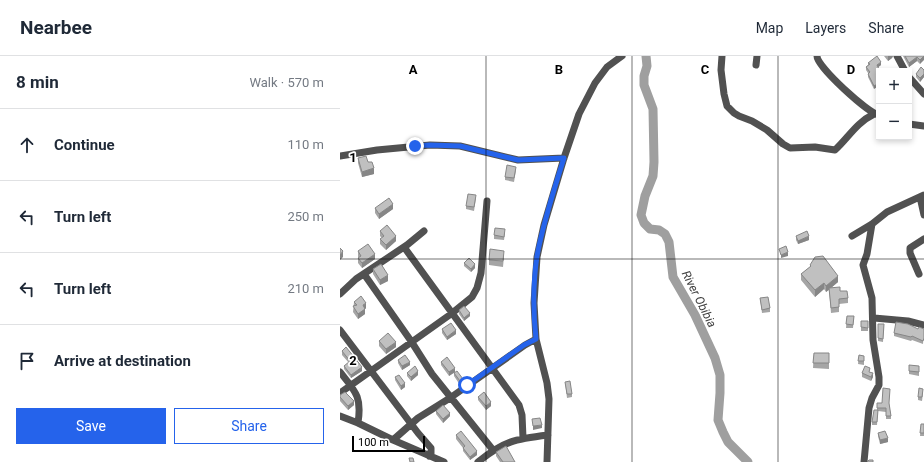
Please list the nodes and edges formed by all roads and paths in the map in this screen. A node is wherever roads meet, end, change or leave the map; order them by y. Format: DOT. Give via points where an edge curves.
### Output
graph roads {
  1 [pos="722,56"];
  2 [pos="757,56"];
  3 [pos="817,56"];
  4 [pos="897,56"];
  5 [pos="617,57"];
  6 [pos="756,65"];
  7 [pos="903,68"];
  8 [pos="912,80"];
  9 [pos="924,94"];
  10 [pos="876,114"];
  11 [pos="876,115"];
  12 [pos="912,124"];
  13 [pos="924,126"];
  14 [pos="340,156"];
  15 [pos="564,158"];
  16 [pos="922,196"];
  17 [pos="487,201"];
  18 [pos="924,215"];
  19 [pos="872,224"];
  20 [pos="424,231"];
  21 [pos="852,236"];
  22 [pos="924,239"];
  23 [pos="404,247"];
  24 [pos="364,274"];
  25 [pos="919,274"];
  26 [pos="341,291"];
  27 [pos="452,314"];
  28 [pos="874,318"];
  29 [pos="924,326"];
  30 [pos="340,330"];
  31 [pos="536,339"];
  32 [pos="411,341"];
  33 [pos="491,368"];
  34 [pos="372,371"];
  35 [pos="340,372"];
  36 [pos="351,386"];
  37 [pos="340,394"];
  38 [pos="450,398"];
  39 [pos="340,416"];
  40 [pos="358,423"];
  41 [pos="412,425"];
  42 [pos="548,435"];
  43 [pos="523,438"];
  44 [pos="393,440"];
  45 [pos="493,450"];
  46 [pos="430,456"];
  47 [pos="444,462"];
  48 [pos="478,462"];
  49 [pos="547,462"];
  50 [pos="864,462"];
  1 -- 11 [label="street" via="721,70 727,106 739,116 767,130 790,148 815,147 835,150 855,127 866,118"];
  2 -- 6 [label="street"];
  3 -- 10 [label="street" via="817,60 828,73 866,109"];
  4 -- 7 [label="street"];
  5 -- 15 [label="street" via="595,83 579,114"];
  8 -- 9 [label="street"];
  12 -- 13 [label="street"];
  14 -- 15 [label="street" via="430,145 460,146 518,160"];
  15 -- 31 [label="street" via="537,257 534,303"];
  16 -- 18 [label="street"];
  16 -- 19 [label="street" via="887,212"];
  17 -- 27 [label="street" via="484,252 478,288 472,297"];
  19 -- 21 [label="street"];
  19 -- 28 [label="street" via="863,265 872,298"];
  20 -- 23 [label="street"];
  22 -- 25 [label="street" via="910,248"];
  23 -- 24 [label="street"];
  23 -- 27 [label="street"];
  24 -- 26 [label="street"];
  24 -- 32 [label="street"];
  27 -- 32 [label="street"];
  27 -- 33 [label="street"];
  28 -- 29 [label="street" via="908,321"];
  28 -- 50 [label="street" via="873,340 879,385 870,408"];
  30 -- 34 [label="street"];
  31 -- 33 [label="street"];
  31 -- 42 [label="street" via="547,383"];
  32 -- 34 [label="street"];
  32 -- 38 [label="street"];
  33 -- 38 [label="street"];
  33 -- 43 [label="street" via="522,410"];
  34 -- 36 [label="street"];
  34 -- 41 [label="street"];
  35 -- 36 [label="street"];
  36 -- 37 [label="street"];
  36 -- 40 [label="street" via="360,403"];
  38 -- 41 [label="street" via="418,418"];
  38 -- 45 [label="street"];
  39 -- 40 [label="street"];
  40 -- 44 [label="street"];
  41 -- 44 [label="street"];
  41 -- 46 [label="street" via="431,448"];
  42 -- 43 [label="street"];
  42 -- 49 [label="street"];
  43 -- 45 [label="street"];
  44 -- 46 [label="street"];
  45 -- 48 [label="street"];
  46 -- 47 [label="street"];
}
